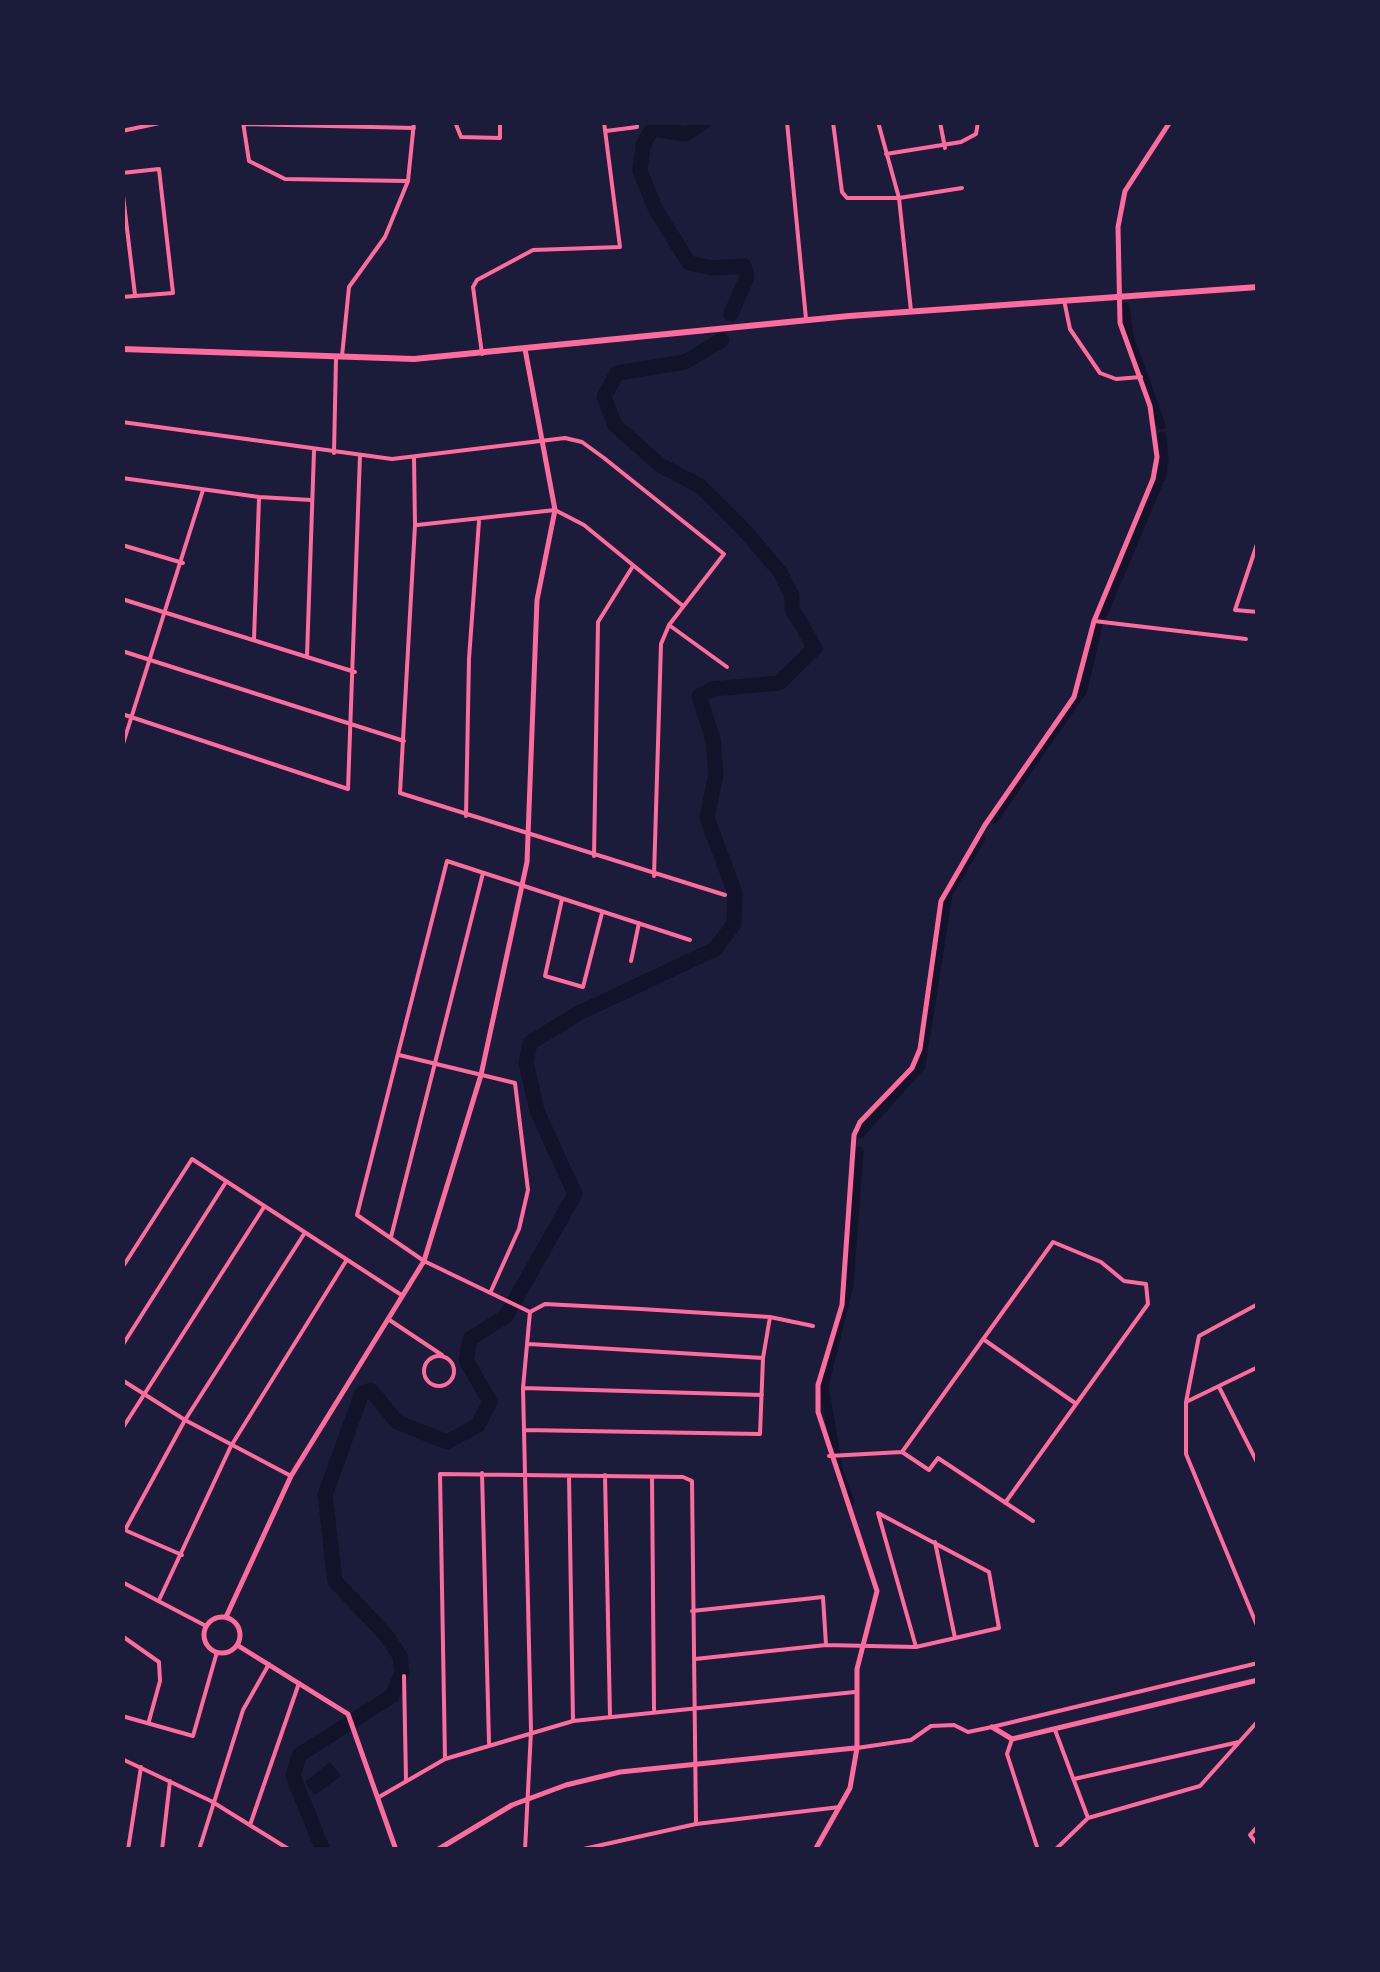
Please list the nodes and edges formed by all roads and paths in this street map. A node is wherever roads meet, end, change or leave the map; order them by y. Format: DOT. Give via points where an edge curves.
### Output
graph roads {
  1 [pos="164,122"];
  2 [pos="455,122"];
  3 [pos="500,122"];
  4 [pos="604,122"];
  5 [pos="637,122"];
  6 [pos="787,122"];
  7 [pos="833,122"];
  8 [pos="878,122"];
  9 [pos="940,122"];
  10 [pos="978,122"];
  11 [pos="1170,122"];
  12 [pos="244,123"];
  13 [pos="414,125"];
  14 [pos="122,130"];
  15 [pos="606,131"];
  16 [pos="945,148"];
  17 [pos="885,154"];
  18 [pos="122,173"];
  19 [pos="408,181"];
  20 [pos="122,187"];
  21 [pos="962,188"];
  22 [pos="900,198"];
  23 [pos="1258,287"];
  24 [pos="135,295"];
  25 [pos="1117,296"];
  26 [pos="122,297"];
  27 [pos="1064,300"];
  28 [pos="911,311"];
  29 [pos="806,319"];
  30 [pos="122,349"];
  31 [pos="526,349"];
  32 [pos="482,354"];
  33 [pos="339,358"];
  34 [pos="1142,377"];
  35 [pos="122,422"];
  36 [pos="542,440"];
  37 [pos="314,451"];
  38 [pos="334,453"];
  39 [pos="360,455"];
  40 [pos="414,458"];
  41 [pos="122,478"];
  42 [pos="203,490"];
  43 [pos="259,497"];
  44 [pos="310,500"];
  45 [pos="555,510"];
  46 [pos="479,520"];
  47 [pos="416,525"];
  48 [pos="1258,541"];
  49 [pos="122,545"];
  50 [pos="183,563"];
  51 [pos="633,566"];
  52 [pos="122,599"];
  53 [pos="683,606"];
  54 [pos="1258,612"];
  55 [pos="168,613"];
  56 [pos="1094,620"];
  57 [pos="669,626"];
  58 [pos="254,639"];
  59 [pos="1246,639"];
  60 [pos="122,651"];
  61 [pos="306,656"];
  62 [pos="152,661"];
  63 [pos="727,667"];
  64 [pos="355,672"];
  65 [pos="122,714"];
  66 [pos="132,717"];
  67 [pos="353,725"];
  68 [pos="404,741"];
  69 [pos="122,748"];
  70 [pos="466,816"];
  71 [pos="528,834"];
  72 [pos="594,856"];
  73 [pos="483,874"];
  74 [pos="654,876"];
  75 [pos="523,886"];
  76 [pos="725,895"];
  77 [pos="562,899"];
  78 [pos="602,913"];
  79 [pos="640,923"];
  80 [pos="690,940"];
  81 [pos="631,961"];
  82 [pos="399,1055"];
  83 [pos="436,1064"];
  84 [pos="481,1076"];
  85 [pos="226,1182"];
  86 [pos="264,1207"];
  87 [pos="304,1234"];
  88 [pos="390,1238"];
  89 [pos="346,1261"];
  90 [pos="424,1261"];
  91 [pos="122,1268"];
  92 [pos="491,1290"];
  93 [pos="403,1296"];
  94 [pos="1258,1304"];
  95 [pos="530,1312"];
  96 [pos="770,1316"];
  97 [pos="388,1320"];
  98 [pos="813,1326"];
  99 [pos="982,1339"];
  100 [pos="529,1344"];
  101 [pos="122,1346"];
  102 [pos="446,1357"];
  103 [pos="763,1358"];
  104 [pos="1258,1367"];
  105 [pos="122,1380"];
  106 [pos="1219,1387"];
  107 [pos="523,1388"];
  108 [pos="145,1394"];
  109 [pos="762,1396"];
  110 [pos="1186,1402"];
  111 [pos="1075,1403"];
  112 [pos="185,1420"];
  113 [pos="122,1429"];
  114 [pos="524,1430"];
  115 [pos="231,1446"];
  116 [pos="902,1452"];
  117 [pos="829,1456"];
  118 [pos="1258,1464"];
  119 [pos="482,1473"];
  120 [pos="525,1474"];
  121 [pos="568,1475"];
  122 [pos="291,1476"];
  123 [pos="606,1476"];
  124 [pos="652,1477"];
  125 [pos="1006,1503"];
  126 [pos="1033,1521"];
  127 [pos="124,1530"];
  128 [pos="935,1542"];
  129 [pos="182,1555"];
  130 [pos="122,1582"];
  131 [pos="160,1598"];
  132 [pos="692,1611"];
  133 [pos="226,1618"];
  134 [pos="206,1626"];
  135 [pos="1258,1628"];
  136 [pos="122,1636"];
  137 [pos="954,1638"];
  138 [pos="862,1644"];
  139 [pos="237,1645"];
  140 [pos="826,1646"];
  141 [pos="916,1647"];
  142 [pos="217,1652"];
  143 [pos="692,1660"];
  144 [pos="1258,1663"];
  145 [pos="269,1664"];
  146 [pos="404,1676"];
  147 [pos="1258,1680"];
  148 [pos="300,1682"];
  149 [pos="855,1692"];
  150 [pos="693,1707"];
  151 [pos="654,1710"];
  152 [pos="122,1716"];
  153 [pos="610,1716"];
  154 [pos="149,1721"];
  155 [pos="1258,1721"];
  156 [pos="573,1722"];
  157 [pos="992,1727"];
  158 [pos="1055,1730"];
  159 [pos="530,1731"];
  160 [pos="1012,1739"];
  161 [pos="1239,1742"];
  162 [pos="489,1744"];
  163 [pos="857,1748"];
  164 [pos="122,1759"];
  165 [pos="445,1759"];
  166 [pos="693,1765"];
  167 [pos="140,1767"];
  168 [pos="1074,1779"];
  169 [pos="406,1780"];
  170 [pos="170,1782"];
  171 [pos="380,1797"];
  172 [pos="530,1798"];
  173 [pos="210,1801"];
  174 [pos="840,1807"];
  175 [pos="1088,1818"];
  176 [pos="696,1824"];
  177 [pos="250,1825"];
  178 [pos="1258,1826"];
  179 [pos="1258,1845"];
  180 [pos="199,1847"];
  181 [pos="128,1850"];
  182 [pos="162,1850"];
  183 [pos="209,1850"];
  184 [pos="290,1850"];
  185 [pos="396,1850"];
  186 [pos="436,1850"];
  187 [pos="526,1850"];
  188 [pos="578,1850"];
  189 [pos="815,1850"];
  190 [pos="1038,1850"];
  191 [pos="1055,1850"];
  1 -- 14 [label="street"];
  2 -- 3 [label="street" via="461,137 500,138"];
  4 -- 15 [label="street"];
  5 -- 15 [label="street" via="638,127"];
  6 -- 29 [label="street"];
  7 -- 22 [label="street" via="844,196"];
  8 -- 17 [label="street"];
  9 -- 16 [label="street"];
  10 -- 16 [label="street" via="976,134"];
  11 -- 25 [label="street" via="1125,190"];
  12 -- 13 [label="street"];
  12 -- 19 [label="street" via="249,161 285,179"];
  13 -- 19 [label="street"];
  15 -- 32 [label="street" via="620,246 533,250 476,280"];
  16 -- 17 [label="street"];
  17 -- 22 [label="street"];
  18 -- 24 [label="street" via="158,169 173,293"];
  19 -- 33 [label="street" via="385,237 349,287"];
  20 -- 24 [label="street"];
  21 -- 22 [label="street"];
  22 -- 28 [label="street"];
  23 -- 25 [label="main road"];
  24 -- 26 [label="street"];
  25 -- 27 [label="main road"];
  25 -- 34 [label="street" via="1120,323"];
  27 -- 28 [label="main road"];
  27 -- 34 [label="street" via="1070,330 1100,373"];
  28 -- 29 [label="main road"];
  29 -- 31 [label="main road"];
  30 -- 33 [label="main road"];
  31 -- 32 [label="main road"];
  31 -- 36 [label="street"];
  32 -- 33 [label="main road"];
  33 -- 38 [label="street"];
  34 -- 56 [label="street" via="1155,434 1152,479"];
  35 -- 37 [label="street"];
  36 -- 40 [label="street"];
  36 -- 45 [label="street"];
  36 -- 53 [label="street" via="582,442 724,554"];
  37 -- 38 [label="street"];
  37 -- 44 [label="street"];
  38 -- 39 [label="street"];
  39 -- 40 [label="street"];
  39 -- 64 [label="street"];
  40 -- 47 [label="street"];
  41 -- 42 [label="street"];
  42 -- 43 [label="street"];
  42 -- 50 [label="street"];
  43 -- 44 [label="street"];
  43 -- 58 [label="street"];
  44 -- 61 [label="street"];
  45 -- 46 [label="street"];
  45 -- 51 [label="street"];
  45 -- 71 [label="street" via="537,600"];
  46 -- 47 [label="street"];
  46 -- 70 [label="street"];
  47 -- 68 [label="street"];
  48 -- 54 [label="street" via="1235,610"];
  49 -- 50 [label="street"];
  50 -- 55 [label="street"];
  51 -- 53 [label="street"];
  51 -- 72 [label="street" via="598,622"];
  52 -- 55 [label="street"];
  53 -- 57 [label="street"];
  55 -- 58 [label="street"];
  55 -- 62 [label="street"];
  56 -- 59 [label="street"];
  56 -- 117 [label="street" via="1074,697 941,901 912,1068 854,1136 842,1305 818,1385"];
  57 -- 63 [label="street"];
  57 -- 74 [label="street" via="661,644"];
  58 -- 61 [label="street"];
  60 -- 62 [label="street"];
  61 -- 64 [label="street"];
  62 -- 66 [label="street"];
  62 -- 67 [label="street"];
  64 -- 67 [label="street"];
  65 -- 66 [label="street"];
  66 -- 67 [label="street" via="348,789"];
  66 -- 69 [label="street"];
  67 -- 68 [label="street"];
  68 -- 70 [label="street" via="400,793"];
  70 -- 71 [label="street"];
  71 -- 72 [label="street"];
  71 -- 75 [label="street"];
  72 -- 74 [label="street"];
  73 -- 75 [label="street"];
  73 -- 82 [label="street" via="447,861"];
  73 -- 83 [label="street"];
  74 -- 76 [label="street"];
  75 -- 77 [label="street"];
  75 -- 84 [label="street"];
  77 -- 78 [label="street"];
  77 -- 78 [label="street" via="545,976 583,986"];
  78 -- 79 [label="street"];
  79 -- 80 [label="street"];
  79 -- 81 [label="street"];
  82 -- 83 [label="street"];
  82 -- 88 [label="street" via="358,1215"];
  83 -- 84 [label="street"];
  83 -- 88 [label="street"];
  84 -- 90 [label="street"];
  84 -- 92 [label="street" via="515,1084 528,1190 519,1229"];
  85 -- 86 [label="street"];
  85 -- 91 [label="street" via="192,1159"];
  85 -- 101 [label="street"];
  86 -- 87 [label="street"];
  86 -- 108 [label="street"];
  87 -- 89 [label="street"];
  87 -- 112 [label="street"];
  88 -- 90 [label="street"];
  89 -- 93 [label="street"];
  89 -- 115 [label="street"];
  90 -- 92 [label="street"];
  90 -- 93 [label="street"];
  92 -- 95 [label="street"];
  93 -- 97 [label="street"];
  94 -- 110 [label="street" via="1199,1336"];
  95 -- 96 [label="street" via="545,1304"];
  95 -- 100 [label="street"];
  96 -- 98 [label="street"];
  96 -- 103 [label="street"];
  97 -- 102 [label="street"];
  97 -- 122 [label="street"];
  99 -- 111 [label="street"];
  99 -- 111 [label="street" via="1052,1242 1101,1262 1124,1280 1146,1284 1148,1304"];
  99 -- 116 [label="street"];
  100 -- 103 [label="street"];
  100 -- 107 [label="street"];
  102 -- 102 [label="street" via="452,1378 430,1384 427,1361"];
  103 -- 109 [label="street"];
  104 -- 106 [label="street"];
  105 -- 108 [label="street"];
  106 -- 110 [label="street"];
  106 -- 118 [label="street"];
  107 -- 109 [label="street"];
  107 -- 114 [label="street"];
  108 -- 112 [label="street"];
  108 -- 113 [label="street"];
  109 -- 114 [label="street" via="760,1434"];
  110 -- 135 [label="street" via="1186,1454"];
  111 -- 125 [label="street"];
  112 -- 115 [label="street"];
  112 -- 127 [label="street"];
  114 -- 120 [label="street"];
  115 -- 122 [label="street"];
  115 -- 129 [label="street"];
  116 -- 117 [label="street"];
  116 -- 125 [label="street" via="929,1470 938,1458"];
  117 -- 138 [label="street" via="877,1591"];
  119 -- 120 [label="street"];
  119 -- 162 [label="street"];
  119 -- 165 [label="street" via="440,1474"];
  120 -- 121 [label="street"];
  120 -- 159 [label="street"];
  121 -- 123 [label="street"];
  121 -- 156 [label="street"];
  122 -- 133 [label="street"];
  123 -- 124 [label="street"];
  123 -- 153 [label="street"];
  124 -- 132 [label="street" via="692,1481"];
  124 -- 151 [label="street"];
  125 -- 126 [label="street"];
  127 -- 129 [label="street"];
  128 -- 137 [label="street"];
  128 -- 137 [label="street" via="989,1572 999,1628"];
  128 -- 141 [label="street" via="878,1513"];
  129 -- 131 [label="street"];
  130 -- 131 [label="street"];
  131 -- 134 [label="street"];
  132 -- 140 [label="street" via="823,1598"];
  132 -- 143 [label="street"];
  133 -- 134 [label="street"];
  133 -- 139 [label="street" via="238,1626"];
  134 -- 142 [label="street" via="205,1642"];
  136 -- 154 [label="street" via="158,1662"];
  137 -- 141 [label="street"];
  138 -- 140 [label="street"];
  138 -- 141 [label="street"];
  138 -- 149 [label="street"];
  139 -- 142 [label="street"];
  139 -- 145 [label="street"];
  140 -- 143 [label="street"];
  142 -- 154 [label="street" via="193,1736"];
  143 -- 150 [label="street"];
  144 -- 157 [label="street"];
  145 -- 148 [label="street"];
  145 -- 173 [label="street" via="242,1712"];
  146 -- 169 [label="street"];
  147 -- 158 [label="street"];
  148 -- 171 [label="street" via="348,1714"];
  148 -- 177 [label="street"];
  149 -- 150 [label="street"];
  149 -- 163 [label="street"];
  150 -- 151 [label="street"];
  150 -- 166 [label="street"];
  151 -- 153 [label="street"];
  152 -- 154 [label="street"];
  153 -- 156 [label="street"];
  155 -- 161 [label="street"];
  156 -- 159 [label="street"];
  157 -- 160 [label="street"];
  157 -- 163 [label="street" via="968,1732 954,1724 931,1726 911,1740"];
  158 -- 160 [label="street"];
  158 -- 168 [label="street"];
  159 -- 162 [label="street"];
  159 -- 172 [label="street"];
  160 -- 190 [label="street" via="1007,1754"];
  161 -- 168 [label="street"];
  161 -- 175 [label="street" via="1200,1786"];
  162 -- 165 [label="street"];
  163 -- 166 [label="street"];
  163 -- 174 [label="street"];
  164 -- 167 [label="street"];
  165 -- 169 [label="street"];
  166 -- 172 [label="street" via="620,1772"];
  166 -- 176 [label="street"];
  167 -- 170 [label="street"];
  167 -- 181 [label="street"];
  168 -- 175 [label="street"];
  169 -- 171 [label="street"];
  170 -- 173 [label="street"];
  170 -- 182 [label="street"];
  171 -- 185 [label="street"];
  172 -- 186 [label="street"];
  172 -- 187 [label="street"];
  173 -- 177 [label="street"];
  173 -- 180 [label="street"];
  174 -- 176 [label="street"];
  174 -- 189 [label="street"];
  175 -- 191 [label="street"];
  176 -- 188 [label="street"];
  177 -- 184 [label="street"];
  178 -- 179 [label="street" via="1250,1835"];
  180 -- 183 [label="street"];
}
